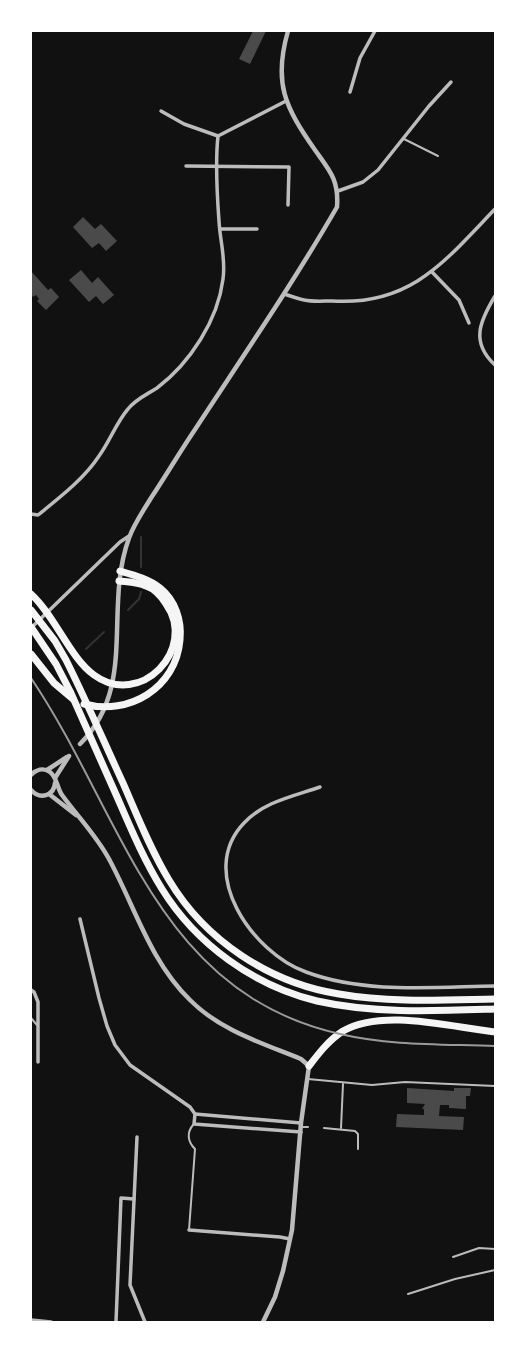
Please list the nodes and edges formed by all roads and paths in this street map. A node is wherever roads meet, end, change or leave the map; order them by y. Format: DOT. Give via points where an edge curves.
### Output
graph roads {
  1 [pos="288,31"];
  2 [pos="375,31"];
  3 [pos="451,82"];
  4 [pos="350,92"];
  5 [pos="286,101"];
  6 [pos="161,111"];
  7 [pos="218,136"];
  8 [pos="403,138"];
  9 [pos="438,156"];
  10 [pos="186,166"];
  11 [pos="217,166"];
  12 [pos="338,191"];
  13 [pos="288,205"];
  14 [pos="495,208"];
  15 [pos="257,228"];
  16 [pos="220,229"];
  17 [pos="432,272"];
  18 [pos="284,294"];
  19 [pos="495,296"];
  20 [pos="469,323"];
  21 [pos="495,365"];
  22 [pos="31,514"];
  23 [pos="130,536"];
  24 [pos="120,572"];
  25 [pos="119,582"];
  26 [pos="31,594"];
  27 [pos="31,610"];
  28 [pos="31,628"];
  29 [pos="31,654"];
  30 [pos="80,744"];
  31 [pos="47,770"];
  32 [pos="32,773"];
  33 [pos="55,780"];
  34 [pos="320,787"];
  35 [pos="31,790"];
  36 [pos="49,794"];
  37 [pos="80,817"];
  38 [pos="80,919"];
  39 [pos="495,986"];
  40 [pos="31,990"];
  41 [pos="495,999"];
  42 [pos="495,1009"];
  43 [pos="31,1018"];
  44 [pos="38,1025"];
  45 [pos="495,1032"];
  46 [pos="495,1035"];
  47 [pos="38,1062"];
  48 [pos="309,1066"];
  49 [pos="308,1079"];
  50 [pos="342,1084"];
  51 [pos="495,1086"];
  52 [pos="195,1114"];
  53 [pos="194,1124"];
  54 [pos="301,1127"];
  55 [pos="308,1127"];
  56 [pos="324,1128"];
  57 [pos="341,1129"];
  58 [pos="137,1137"];
  59 [pos="358,1150"];
  60 [pos="134,1199"];
  61 [pos="189,1230"];
  62 [pos="290,1239"];
  63 [pos="495,1249"];
  64 [pos="453,1257"];
  65 [pos="495,1270"];
  66 [pos="408,1294"];
  67 [pos="31,1320"];
  68 [pos="51,1322"];
  69 [pos="116,1322"];
  70 [pos="145,1322"];
  71 [pos="263,1322"];
  1 -- 5 [label="street" via="281,61"];
  2 -- 4 [label="street" via="360,58"];
  3 -- 8 [label="street"];
  5 -- 7 [label="street"];
  5 -- 12 [label="street" via="301,130 329,169"];
  6 -- 7 [label="street" via="184,124"];
  7 -- 11 [label="street"];
  8 -- 9 [label="lane"];
  8 -- 12 [label="street" via="378,170 363,182"];
  10 -- 11 [label="street"];
  11 -- 13 [label="street" via="289,167"];
  11 -- 16 [label="street"];
  12 -- 18 [label="street" via="337,207"];
  14 -- 17 [label="street"];
  15 -- 16 [label="street"];
  16 -- 22 [label="street" via="223,278 216,307 202,336 180,365 157,388 126,410 105,447 88,470 38,515"];
  17 -- 18 [label="street" via="394,293 365,301 304,300"];
  17 -- 20 [label="street" via="459,300"];
  18 -- 23 [label="street" via="164,478"];
  19 -- 21 [label="street" via="482,320 480,332 482,349"];
  23 -- 24 [label="street"];
  23 -- 28 [label="street" via="120,542"];
  24 -- 25 [label="street"];
  24 -- 29 [label="highway" via="144,579 160,588 177,612 181,633 178,654 165,680 151,693 128,704 99,706 83,703 70,697 54,683"];
  25 -- 26 [label="highway" via="146,586 156,591 173,617 174,646 169,657 148,679 134,684 109,682 96,676 82,664 48,612"];
  25 -- 30 [label="street" via="116,671 112,690 103,715"];
  27 -- 41 [label="highway" via="51,635 66,660 151,846 177,892 213,933 249,961 289,981 339,994 405,1000"];
  28 -- 42 [label="highway" via="60,671 150,868 173,905 209,944 244,970 291,993 341,1005 403,1010"];
  31 -- 32 [label="street"];
  31 -- 33 [label="street"];
  31 -- 33 [label="street" via="69,756"];
  33 -- 36 [label="street" via="54,789"];
  33 -- 37 [label="street" via="62,794"];
  34 -- 39 [label="street" via="274,803 256,813 242,824 229,847 226,874 231,896 240,916 257,938 282,959 327,980 414,987"];
  35 -- 36 [label="street" via="38,795"];
  36 -- 37 [label="street"];
  37 -- 48 [label="street" via="108,857 155,956 189,999 209,1017 233,1031 302,1059"];
  38 -- 52 [label="street" via="99,998 115,1045 130,1065 190,1107"];
  40 -- 44 [label="street" via="38,1002"];
  43 -- 44 [label="lane"];
  44 -- 47 [label="street"];
  45 -- 48 [label="highway" via="399,1020 370,1021 350,1027 334,1037"];
  46 -- 48 [label="highway" via="399,1023 370,1025 358,1028 338,1039"];
  48 -- 49 [label="street"];
  49 -- 50 [label="lane"];
  49 -- 54 [label="street"];
  50 -- 51 [label="lane" via="384,1085 405,1082"];
  50 -- 57 [label="lane"];
  52 -- 53 [label="street"];
  52 -- 54 [label="street"];
  53 -- 54 [label="street"];
  53 -- 61 [label="lane" via="189,1138 194,1148"];
  54 -- 55 [label="lane"];
  54 -- 62 [label="street"];
  56 -- 57 [label="lane"];
  57 -- 59 [label="lane" via="357,1132"];
  58 -- 60 [label="street"];
  60 -- 69 [label="street" via="121,1198"];
  60 -- 70 [label="street" via="130,1285"];
  61 -- 62 [label="street"];
  62 -- 71 [label="street" via="277,1290"];
  63 -- 64 [label="lane" via="479,1248"];
  65 -- 66 [label="lane"];
  67 -- 68 [label="street"];
}
